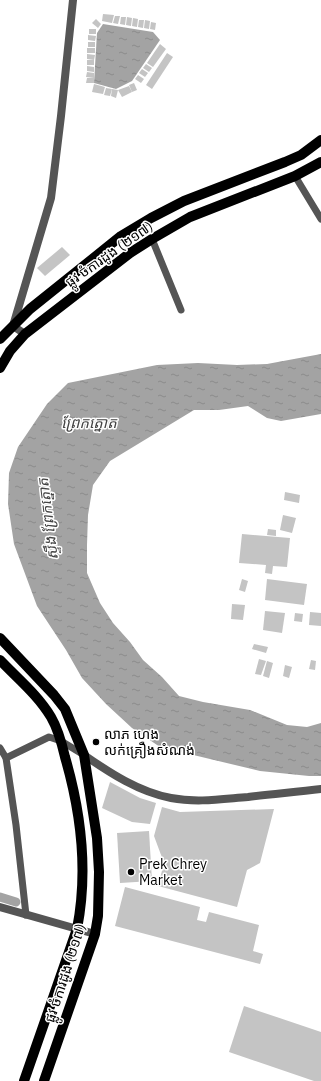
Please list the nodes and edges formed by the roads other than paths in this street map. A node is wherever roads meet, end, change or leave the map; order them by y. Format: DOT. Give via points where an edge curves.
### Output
graph roads {
  1 [pos="72,0"];
  2 [pos="321,140"];
  3 [pos="321,162"];
  4 [pos="295,176"];
  5 [pos="321,219"];
  6 [pos="152,238"];
  7 [pos="181,310"];
  8 [pos="12,326"];
  9 [pos="0,333"];
  10 [pos="25,334"];
  11 [pos="0,339"];
  12 [pos="0,368"];
  13 [pos="0,638"];
  14 [pos="0,660"];
  15 [pos="61,741"];
  16 [pos="0,748"];
  17 [pos="84,755"];
  18 [pos="6,758"];
  19 [pos="321,789"];
  20 [pos="0,907"];
  21 [pos="26,915"];
  22 [pos="77,929"];
  23 [pos="95,934"];
  24 [pos="24,1081"];
  25 [pos="44,1081"];
  1 -- 8 [label="street" via="51,198"];
  2 -- 8 [label="main road, ផ្លូវ ចំការដូង (២១៧)" via="295,158 184,201 121,236"];
  3 -- 4 [label="main road, ផ្លូវ ចំការដូង (២១៧)"];
  4 -- 5 [label="street"];
  4 -- 6 [label="main road, ផ្លូវ ចំការដូង (២១៧)" via="190,217"];
  6 -- 7 [label="street"];
  6 -- 10 [label="main road, ផ្លូវ ចំការដូង (២១៧)"];
  8 -- 9 [label="street"];
  8 -- 10 [label="street"];
  8 -- 11 [label="main road, ផ្លូវ ចំការដូង (២១៧)"];
  10 -- 12 [label="main road, ផ្លូវ ចំការដូង (២១៧)" via="10,351"];
  13 -- 17 [label="main road, ផ្លូវ ចំការដូង (២១៧)" via="65,709"];
  14 -- 15 [label="main road, ផ្លូវ ចំការដូង (២១៧)" via="43,706 52,719"];
  15 -- 17 [label="street"];
  15 -- 18 [label="street" via="49,738"];
  15 -- 22 [label="main road, ផ្លូវ ចំការដូង (២១៧)" via="74,788 80,838 82,870"];
  16 -- 18 [label="street"];
  17 -- 19 [label="street" via="137,786 170,798 207,800"];
  17 -- 23 [label="main road, ផ្លូវ ចំការដូង (២១៧)" via="97,838 99,872"];
  18 -- 21 [label="street"];
  20 -- 21 [label="street"];
  21 -- 22 [label="street"];
  22 -- 23 [label="street"];
  22 -- 24 [label="main road, ផ្លូវ ចំការដូង (២១៧)"];
  23 -- 25 [label="main road, ផ្លូវ ចំការដូង (២១៧)"];
}
